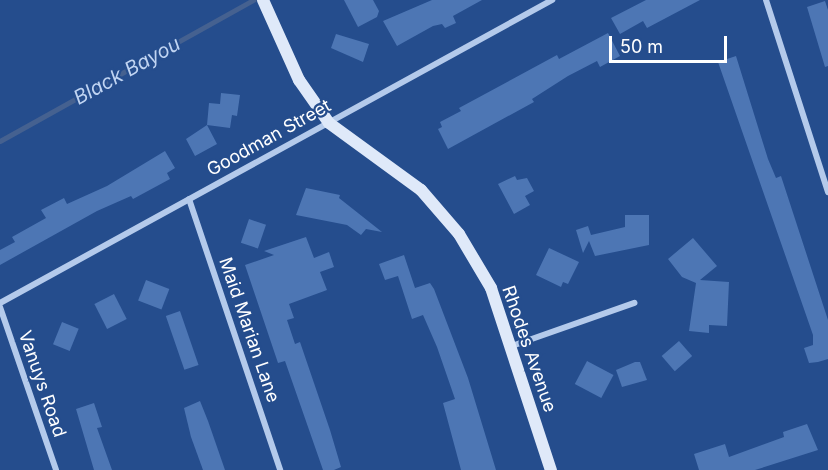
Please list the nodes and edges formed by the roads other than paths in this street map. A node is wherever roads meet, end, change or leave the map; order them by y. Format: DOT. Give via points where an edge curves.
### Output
graph roads {
  1 [pos="552,0"];
  2 [pos="766,0"];
  3 [pos="263,1"];
  4 [pos="329,123"];
  5 [pos="828,192"];
  6 [pos="189,199"];
  7 [pos="634,303"];
  8 [pos="0,305"];
  9 [pos="508,347"];
  10 [pos="56,470"];
  11 [pos="280,470"];
  12 [pos="551,470"];
  1 -- 4 [label="street, Goodman Street"];
  2 -- 5 [label="street"];
  3 -- 4 [label="main road, Rhodes Avenue" via="299,80"];
  4 -- 6 [label="street, Goodman Street"];
  4 -- 9 [label="main road, Rhodes Avenue" via="421,190 459,234 490,288"];
  6 -- 8 [label="street, Goodman Street"];
  6 -- 11 [label="street, Maid Marian Lane"];
  7 -- 9 [label="street"];
  8 -- 10 [label="street, Vanuys Road"];
  9 -- 12 [label="main road, Rhodes Avenue"];
}
